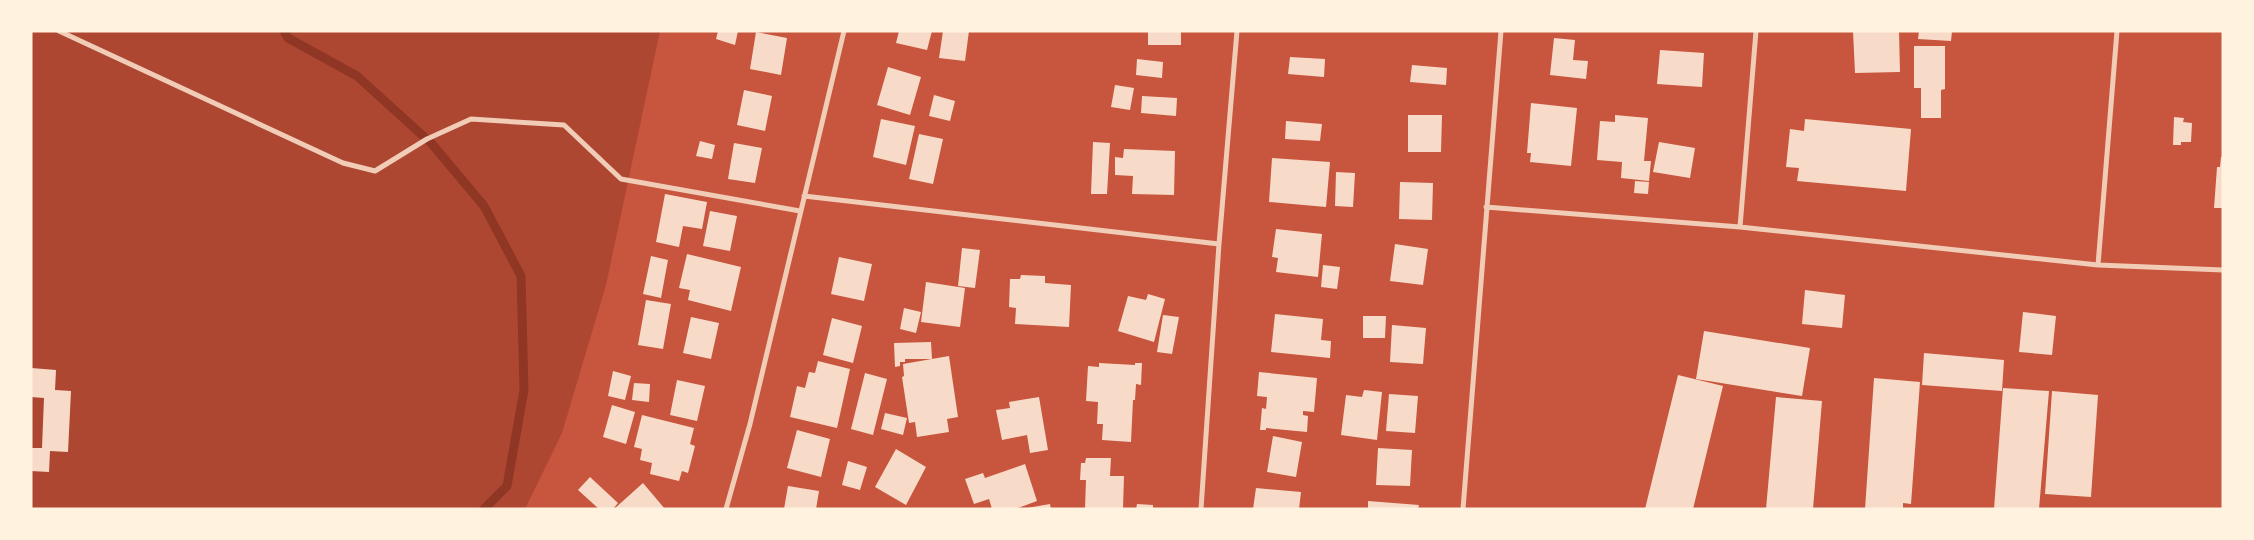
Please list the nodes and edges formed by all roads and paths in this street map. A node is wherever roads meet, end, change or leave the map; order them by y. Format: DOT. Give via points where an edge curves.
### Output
graph roads {
  1 [pos="59,31"];
  2 [pos="844,31"];
  3 [pos="1237,31"];
  4 [pos="1501,31"];
  5 [pos="1756,31"];
  6 [pos="2117,31"];
  7 [pos="804,196"];
  8 [pos="1486,207"];
  9 [pos="800,211"];
  10 [pos="1740,227"];
  11 [pos="1219,244"];
  12 [pos="2098,265"];
  13 [pos="2223,270"];
  14 [pos="726,509"];
  15 [pos="1201,509"];
  16 [pos="1463,509"];
  1 -- 9 [label="street" via="344,163 375,171 427,139 471,119 564,125 621,179"];
  2 -- 7 [label="street"];
  3 -- 11 [label="street"];
  4 -- 8 [label="street"];
  5 -- 10 [label="street"];
  6 -- 12 [label="street"];
  7 -- 9 [label="street"];
  7 -- 11 [label="street"];
  8 -- 10 [label="street"];
  8 -- 16 [label="street"];
  9 -- 14 [label="street" via="750,424"];
  10 -- 12 [label="street"];
  11 -- 15 [label="street"];
  12 -- 13 [label="street"];
}
